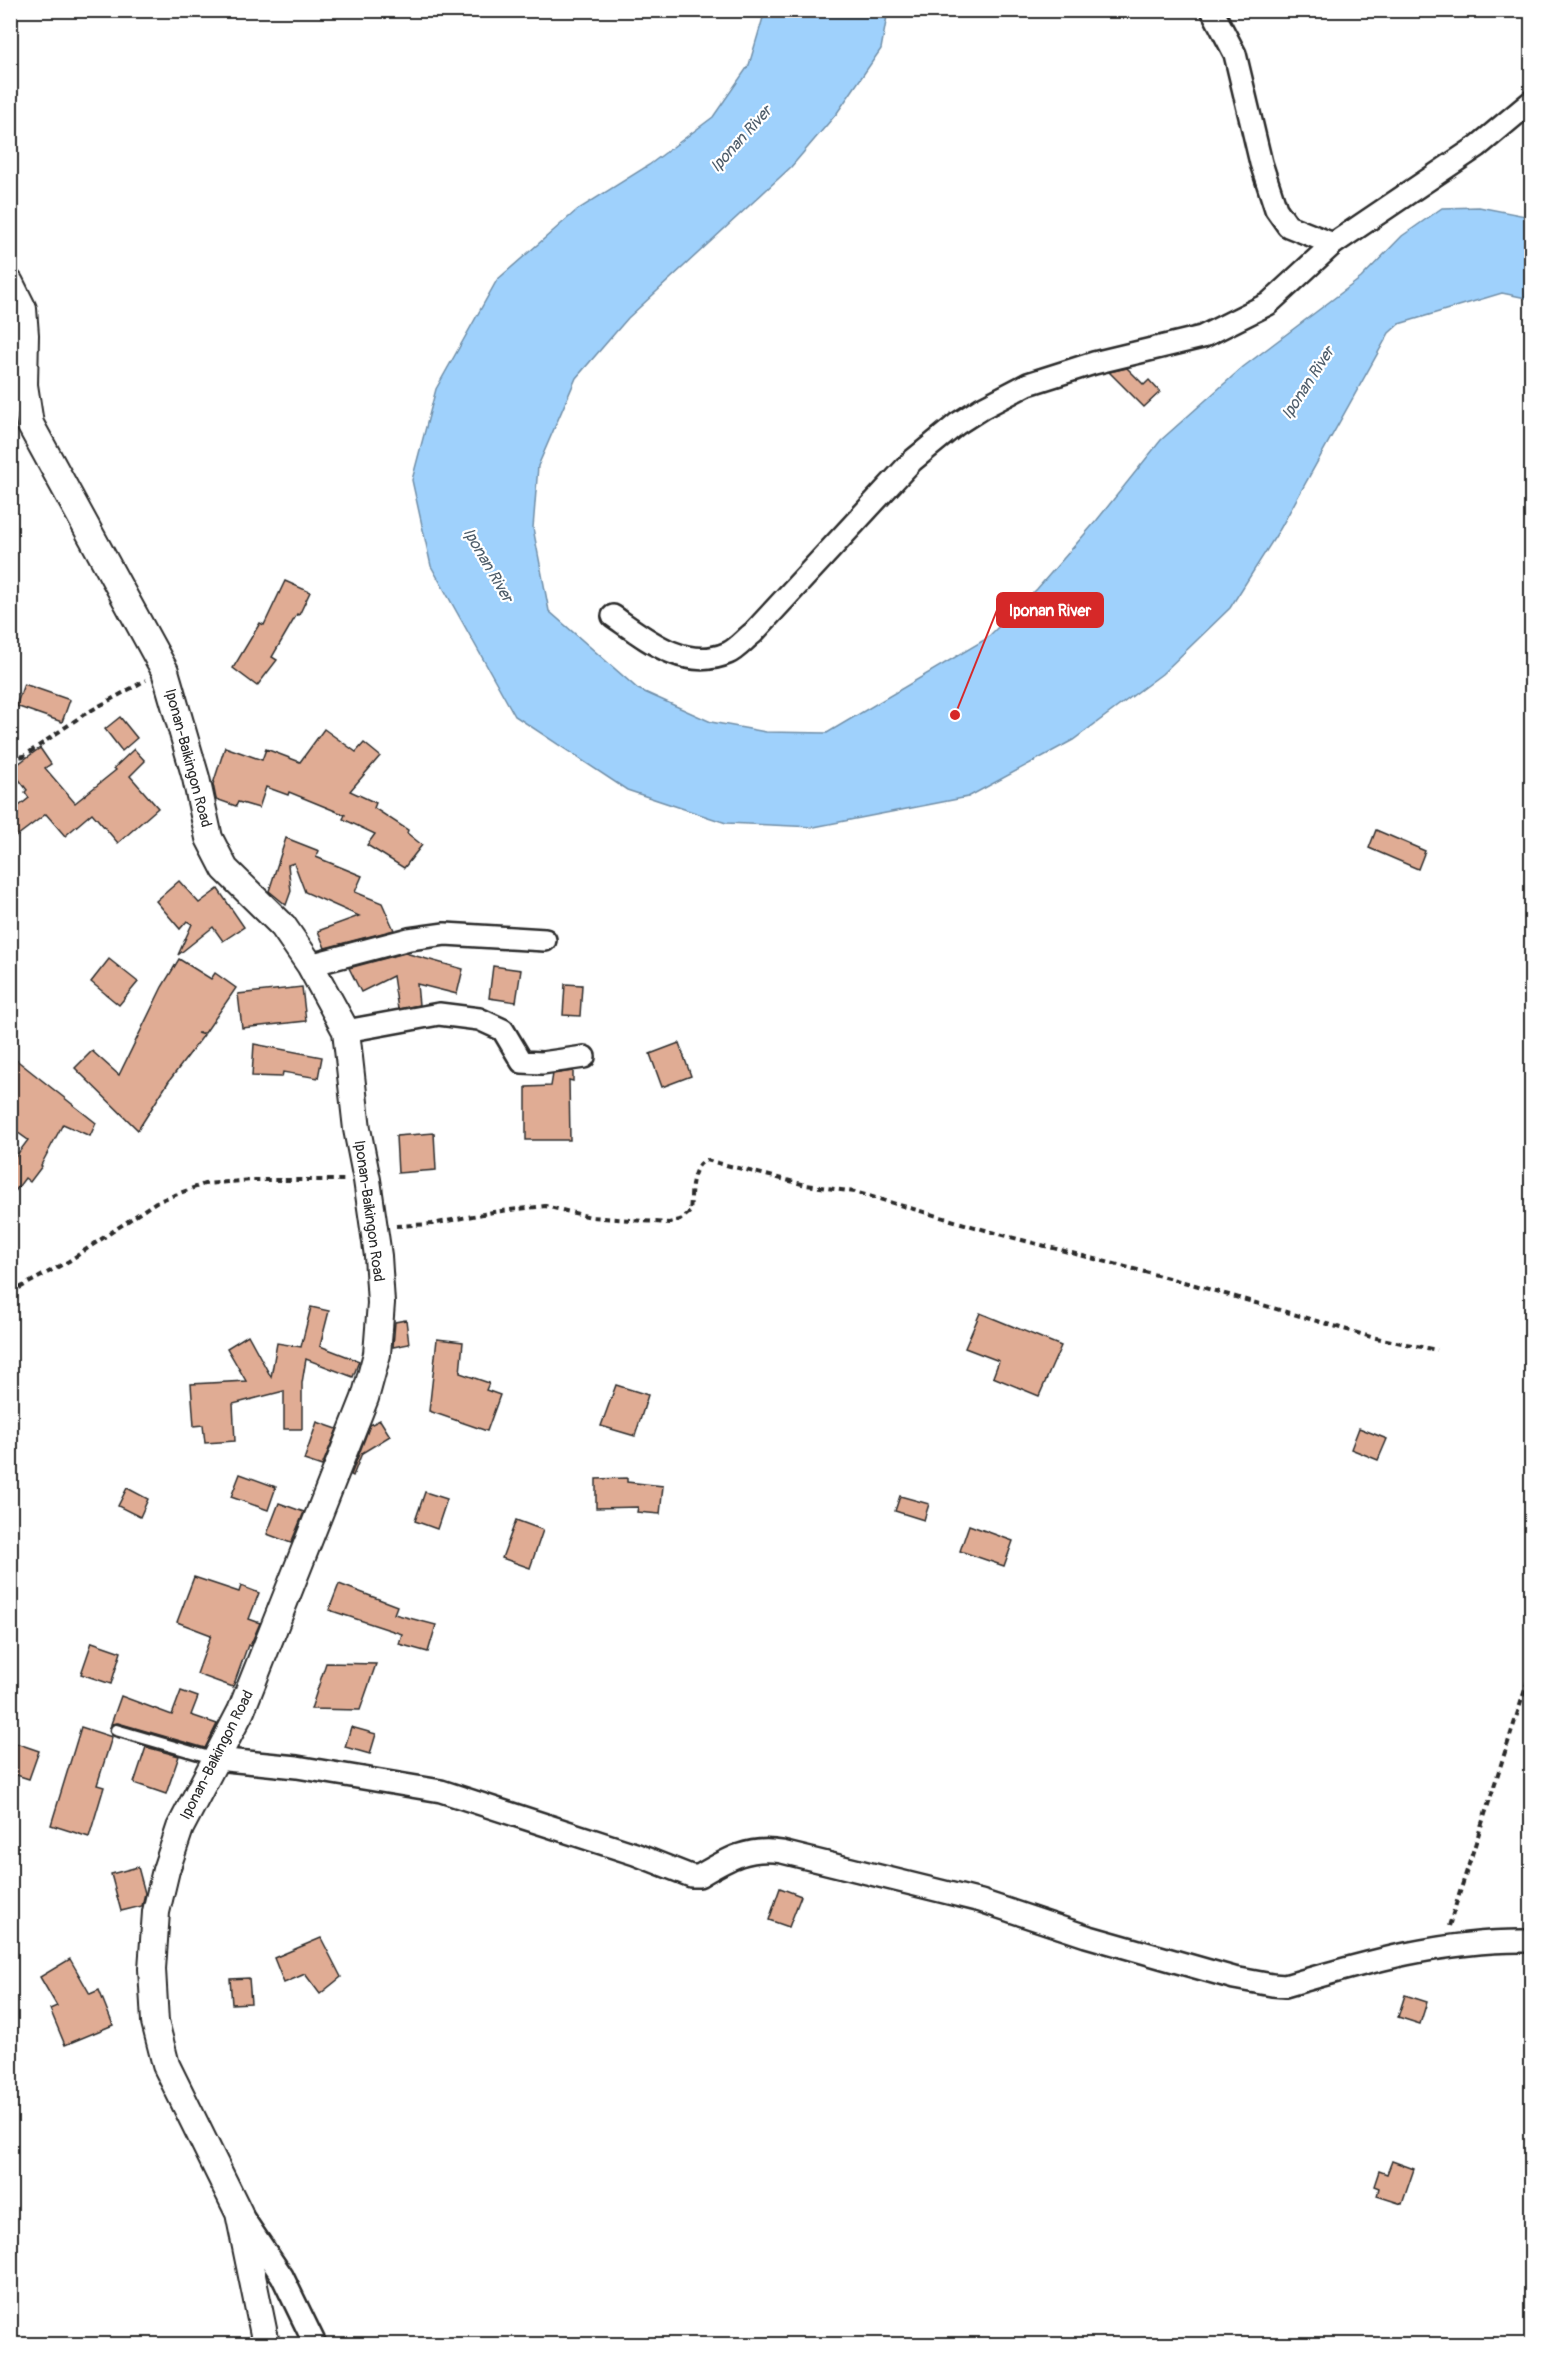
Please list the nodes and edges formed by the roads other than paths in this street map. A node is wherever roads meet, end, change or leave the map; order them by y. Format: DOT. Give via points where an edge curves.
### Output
graph roads {
  1 [pos="1212,10"];
  2 [pos="1532,101"];
  3 [pos="1333,244"];
  4 [pos="10,283"];
  5 [pos="613,616"];
  6 [pos="545,940"];
  7 [pos="310,965"];
  8 [pos="346,1031"];
  9 [pos="584,1057"];
  10 [pos="116,1730"];
  11 [pos="216,1759"];
  12 [pos="1532,1941"];
  13 [pos="239,2212"];
  14 [pos="266,2344"];
  15 [pos="315,2344"];
  1 -- 3 [label="street" via="1235,54 1276,209 1288,226"];
  2 -- 3 [label="street" via="1478,146"];
  3 -- 5 [label="street" via="1268,304 1239,320 1202,337 1094,363 1028,384 982,408 912,461 753,633 729,653 707,659 683,657 654,645"];
  4 -- 7 [label="street, Iponan-Baikingon Road" via="22,309 24,385 30,424 165,671 209,838 225,869 283,926"];
  6 -- 7 [label="street" via="446,934 409,939"];
  7 -- 8 [label="street, Iponan-Baikingon Road"];
  8 -- 9 [label="street" via="439,1014 479,1019 503,1030 522,1062"];
  8 -- 11 [label="street, Iponan-Baikingon Road" via="374,1227 381,1303 376,1354 365,1398 241,1711"];
  10 -- 11 [label="lane"];
  11 -- 12 [label="street" via="297,1767 441,1791 691,1876 699,1876 732,1857 769,1850 782,1852 981,1901 1086,1936 1272,1985 1285,1986 1443,1947 1486,1941"];
  11 -- 13 [label="street, Iponan-Baikingon Road" via="180,1828 166,1870 156,1912 152,1969 155,2022 166,2065"];
  13 -- 14 [label="street, Iponan-Baikingon Road"];
  13 -- 15 [label="street" via="282,2276"];
}
